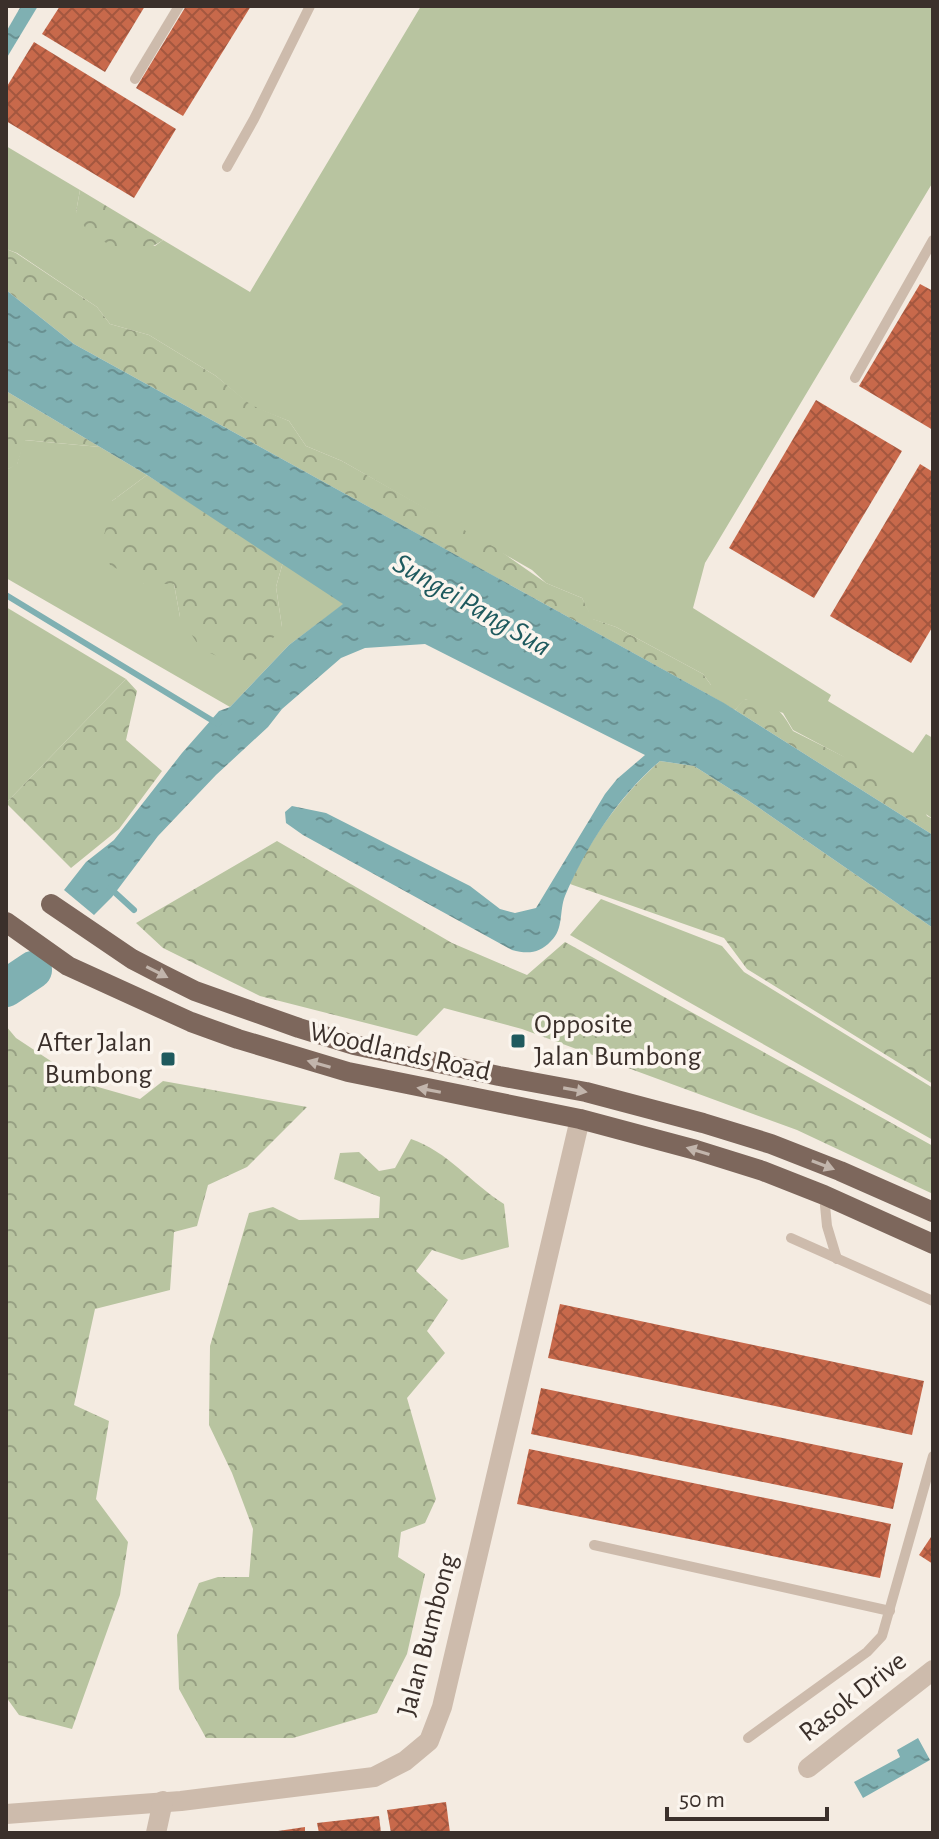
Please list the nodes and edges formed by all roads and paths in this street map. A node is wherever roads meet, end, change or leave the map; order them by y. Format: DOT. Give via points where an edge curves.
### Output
graph roads {
  1 [pos="179,6"];
  2 [pos="310,6"];
  3 [pos="135,79"];
  4 [pos="227,167"];
  5 [pos="933,240"];
  6 [pos="855,378"];
  7 [pos="51,904"];
  8 [pos="6,922"];
  9 [pos="580,1119"];
  10 [pos="824,1195"];
  11 [pos="933,1212"];
  12 [pos="791,1238"];
  13 [pos="933,1244"];
  14 [pos="837,1259"];
  15 [pos="933,1301"];
  16 [pos="933,1456"];
  17 [pos="594,1545"];
  18 [pos="890,1611"];
  19 [pos="933,1670"];
  20 [pos="748,1738"];
  21 [pos="808,1768"];
  22 [pos="163,1801"];
  23 [pos="6,1814"];
  24 [pos="156,1833"];
  1 -- 3 [label="lane"];
  2 -- 4 [label="lane"];
  5 -- 6 [label="lane"];
  7 -- 11 [label="main road, Woodlands Road, one-way" via="132,959 195,991 299,1028 703,1123 771,1144"];
  9 -- 8 [label="main road, Woodlands Road, one-way" via="395,1083 191,1022 68,966"];
  10 -- 9 [label="main road, Woodlands Road, one-way" via="696,1150"];
  9 -- 22 [label="street, Jalan Bumbong" via="442,1707 429,1741 374,1777"];
  10 -- 13 [label="main road, Woodlands Road"];
  10 -- 14 [label="lane"];
  12 -- 14 [label="lane"];
  14 -- 15 [label="lane"];
  16 -- 18 [label="lane"];
  17 -- 18 [label="lane"];
  18 -- 20 [label="lane" via="882,1636 867,1652"];
  19 -- 21 [label="street, Rasok Drive"];
  22 -- 23 [label="street, Jalan Bumbong"];
  22 -- 24 [label="street"];
}
